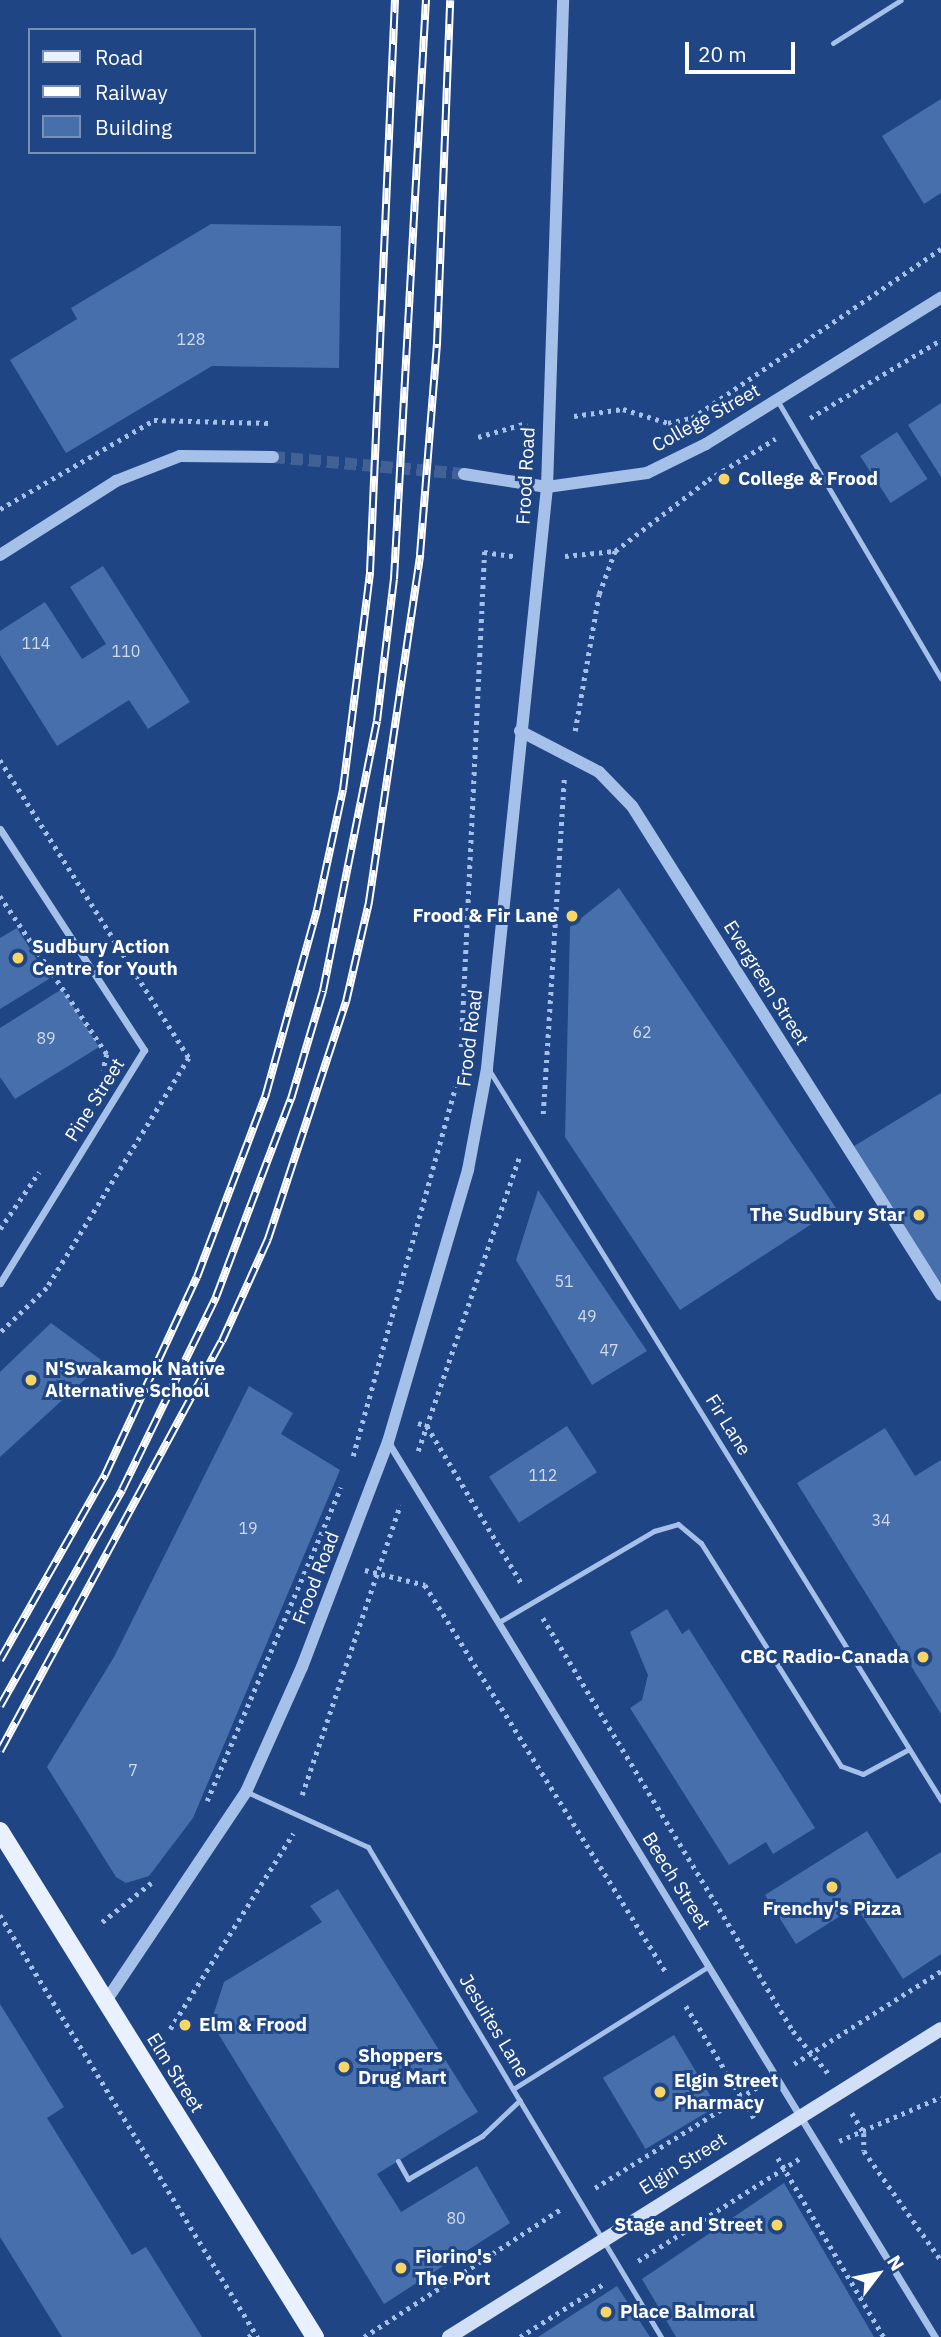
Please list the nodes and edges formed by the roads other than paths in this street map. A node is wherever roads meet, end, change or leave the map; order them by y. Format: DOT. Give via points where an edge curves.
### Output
graph roads {
  1 [pos="563,0"];
  2 [pos="901,0"];
  3 [pos="833,43"];
  4 [pos="941,298"];
  5 [pos="777,400"];
  6 [pos="274,457"];
  7 [pos="464,474"];
  8 [pos="547,487"];
  9 [pos="0,555"];
  10 [pos="941,678"];
  11 [pos="520,731"];
  12 [pos="0,830"];
  13 [pos="487,1068"];
  14 [pos="0,1283"];
  15 [pos="941,1295"];
  16 [pos="388,1442"];
  17 [pos="499,1622"];
  18 [pos="909,1749"];
  19 [pos="246,1792"];
  20 [pos="941,1800"];
  21 [pos="0,1831"];
  22 [pos="710,1966"];
  23 [pos="106,2001"];
  24 [pos="941,2029"];
  25 [pos="513,2089"];
  26 [pos="520,2100"];
  27 [pos="801,2114"];
  28 [pos="398,2161"];
  29 [pos="602,2237"];
  30 [pos="315,2337"];
  31 [pos="449,2337"];
  32 [pos="660,2337"];
  33 [pos="935,2337"];
  1 -- 8 [label="street, Frood Road"];
  2 -- 3 [label="lane"];
  4 -- 5 [label="street, College Street"];
  5 -- 8 [label="street, College Street" via="646,473"];
  5 -- 10 [label="lane"];
  6 -- 9 [label="street" via="180,456 116,481"];
  7 -- 8 [label="street, College Street"];
  8 -- 11 [label="street, Frood Road"];
  11 -- 13 [label="street, Frood Road"];
  11 -- 15 [label="street, Evergreen Street" via="599,772 632,806"];
  12 -- 14 [label="street, Pine Street" via="144,1050"];
  13 -- 16 [label="street, Frood Road" via="468,1170"];
  13 -- 18 [label="lane, Fir Lane"];
  16 -- 17 [label="street, Beech Street"];
  16 -- 19 [label="street, Frood Road"];
  17 -- 18 [label="lane" via="654,1531 678,1524 701,1544 841,1766 863,1774"];
  17 -- 22 [label="street, Beech Street"];
  18 -- 20 [label="lane, Fir Lane"];
  19 -- 23 [label="street, Frood Road"];
  19 -- 25 [label="lane, Jesuites Lane" via="368,1847"];
  21 -- 23 [label="main road, Elm Street"];
  22 -- 25 [label="lane"];
  22 -- 27 [label="street, Beech Street"];
  23 -- 30 [label="main road, Elm Street"];
  24 -- 27 [label="main road, Elgin Street"];
  25 -- 26 [label="lane, Jesuites Lane"];
  26 -- 28 [label="lane" via="482,2136 408,2179"];
  26 -- 29 [label="lane, Jesuites Lane"];
  27 -- 29 [label="main road, Elgin Street"];
  27 -- 33 [label="street, Beech Street"];
  29 -- 31 [label="main road, Elgin Street"];
  29 -- 32 [label="lane, Jesuites Lane"];
}
